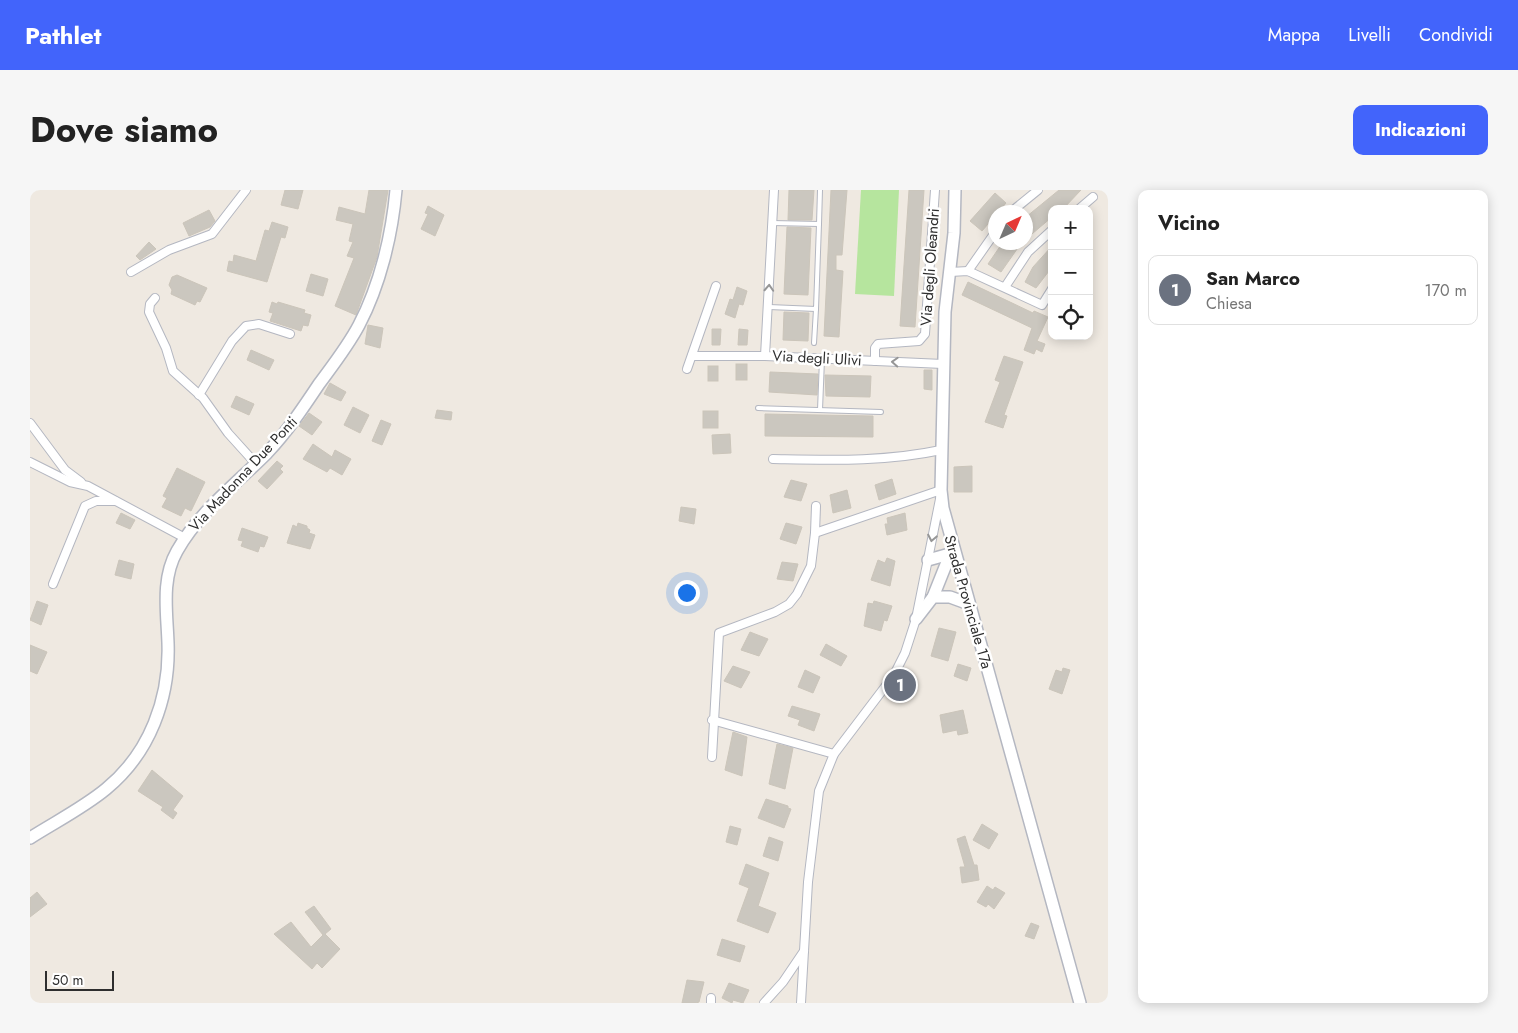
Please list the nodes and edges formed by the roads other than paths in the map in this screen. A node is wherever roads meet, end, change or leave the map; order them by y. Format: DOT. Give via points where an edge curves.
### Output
graph roads {
  1 [pos="246,190"];
  2 [pos="396,190"];
  3 [pos="774,190"];
  4 [pos="820,190"];
  5 [pos="935,190"];
  6 [pos="956,190"];
  7 [pos="1038,190"];
  8 [pos="1093,197"];
  9 [pos="1020,205"];
  10 [pos="1084,205"];
  11 [pos="772,223"];
  12 [pos="818,224"];
  13 [pos="1048,234"];
  14 [pos="988,242"];
  15 [pos="968,271"];
  16 [pos="131,272"];
  17 [pos="950,272"];
  18 [pos="716,286"];
  19 [pos="1005,287"];
  20 [pos="1048,295"];
  21 [pos="154,298"];
  22 [pos="768,308"];
  23 [pos="816,309"];
  24 [pos="290,334"];
  25 [pos="814,343"];
  26 [pos="692,356"];
  27 [pos="765,356"];
  28 [pos="822,359"];
  29 [pos="875,361"];
  30 [pos="943,364"];
  31 [pos="688,369"];
  32 [pos="199,395"];
  33 [pos="758,408"];
  34 [pos="820,410"];
  35 [pos="881,412"];
  36 [pos="30,423"];
  37 [pos="942,450"];
  38 [pos="773,459"];
  39 [pos="30,462"];
  40 [pos="256,464"];
  41 [pos="88,486"];
  42 [pos="941,490"];
  43 [pos="118,501"];
  44 [pos="816,506"];
  45 [pos="815,533"];
  46 [pos="185,538"];
  47 [pos="953,555"];
  48 [pos="928,560"];
  49 [pos="53,584"];
  50 [pos="933,597"];
  51 [pos="969,604"];
  52 [pos="916,619"];
  53 [pos="712,720"];
  54 [pos="834,754"];
  55 [pos="712,757"];
  56 [pos="30,838"];
  57 [pos="805,950"];
  58 [pos="764,1003"];
  59 [pos="801,1003"];
  60 [pos="1080,1003"];
  1 -- 16 [label="street" via="212,234 169,250"];
  2 -- 40 [label="main road, Via Madonna Due Ponti" via="389,239 363,318 299,414"];
  3 -- 11 [label="street, Via degli Ulivi"];
  4 -- 12 [label="lane"];
  5 -- 29 [label="street, Via degli Oleandri" via="925,334 918,341 878,344"];
  6 -- 17 [label="main road, Strada Provinciale 17a"];
  7 -- 9 [label="street"];
  8 -- 10 [label="street"];
  11 -- 12 [label="lane"];
  22 -- 11 [label="street, Via degli Ulivi, one-way"];
  12 -- 23 [label="lane"];
  13 -- 19 [label="street" via="1028,252"];
  14 -- 15 [label="street"];
  15 -- 17 [label="street"];
  15 -- 19 [label="street"];
  17 -- 30 [label="main road, Strada Provinciale 17a"];
  18 -- 26 [label="street"];
  19 -- 20 [label="street" via="1042,305"];
  21 -- 32 [label="street" via="149,312 173,371"];
  22 -- 23 [label="lane"];
  22 -- 27 [label="street, Via degli Ulivi"];
  23 -- 25 [label="lane"];
  24 -- 32 [label="street" via="259,324 246,326 232,341"];
  26 -- 27 [label="street"];
  26 -- 31 [label="street"];
  27 -- 28 [label="street, Via degli Ulivi"];
  28 -- 29 [label="street, Via degli Ulivi"];
  28 -- 34 [label="lane"];
  30 -- 29 [label="street, Via degli Ulivi, one-way"];
  30 -- 37 [label="main road, Strada Provinciale 17a"];
  32 -- 40 [label="street"];
  33 -- 34 [label="lane"];
  34 -- 35 [label="lane"];
  36 -- 41 [label="street" via="65,470"];
  37 -- 38 [label="street" via="858,460"];
  37 -- 42 [label="main road, Strada Provinciale 17a"];
  39 -- 41 [label="street" via="70,482"];
  40 -- 46 [label="main road, Via Madonna Due Ponti" via="207,511"];
  41 -- 43 [label="street"];
  42 -- 45 [label="street"];
  42 -- 47 [label="main road, Strada Provinciale 17a"];
  42 -- 48 [label="street, one-way"];
  43 -- 46 [label="street"];
  43 -- 49 [label="street" via="96,501 85,506"];
  44 -- 45 [label="street"];
  45 -- 53 [label="street" via="811,566 789,604 719,633"];
  46 -- 56 [label="main road, Via Madonna Due Ponti" via="173,558 167,578 167,676 161,706 149,736 129,766 106,789"];
  47 -- 48 [label="main road"];
  47 -- 50 [label="main road"];
  47 -- 51 [label="main road, Strada Provinciale 17a"];
  48 -- 52 [label="street"];
  50 -- 51 [label="main road" via="950,597"];
  50 -- 52 [label="main road"];
  51 -- 60 [label="main road, Strada Provinciale 17a"];
  52 -- 54 [label="street" via="905,654 894,675"];
  53 -- 54 [label="street"];
  53 -- 55 [label="street"];
  54 -- 57 [label="street" via="816,808"];
  57 -- 58 [label="street"];
  57 -- 59 [label="street"];
}
